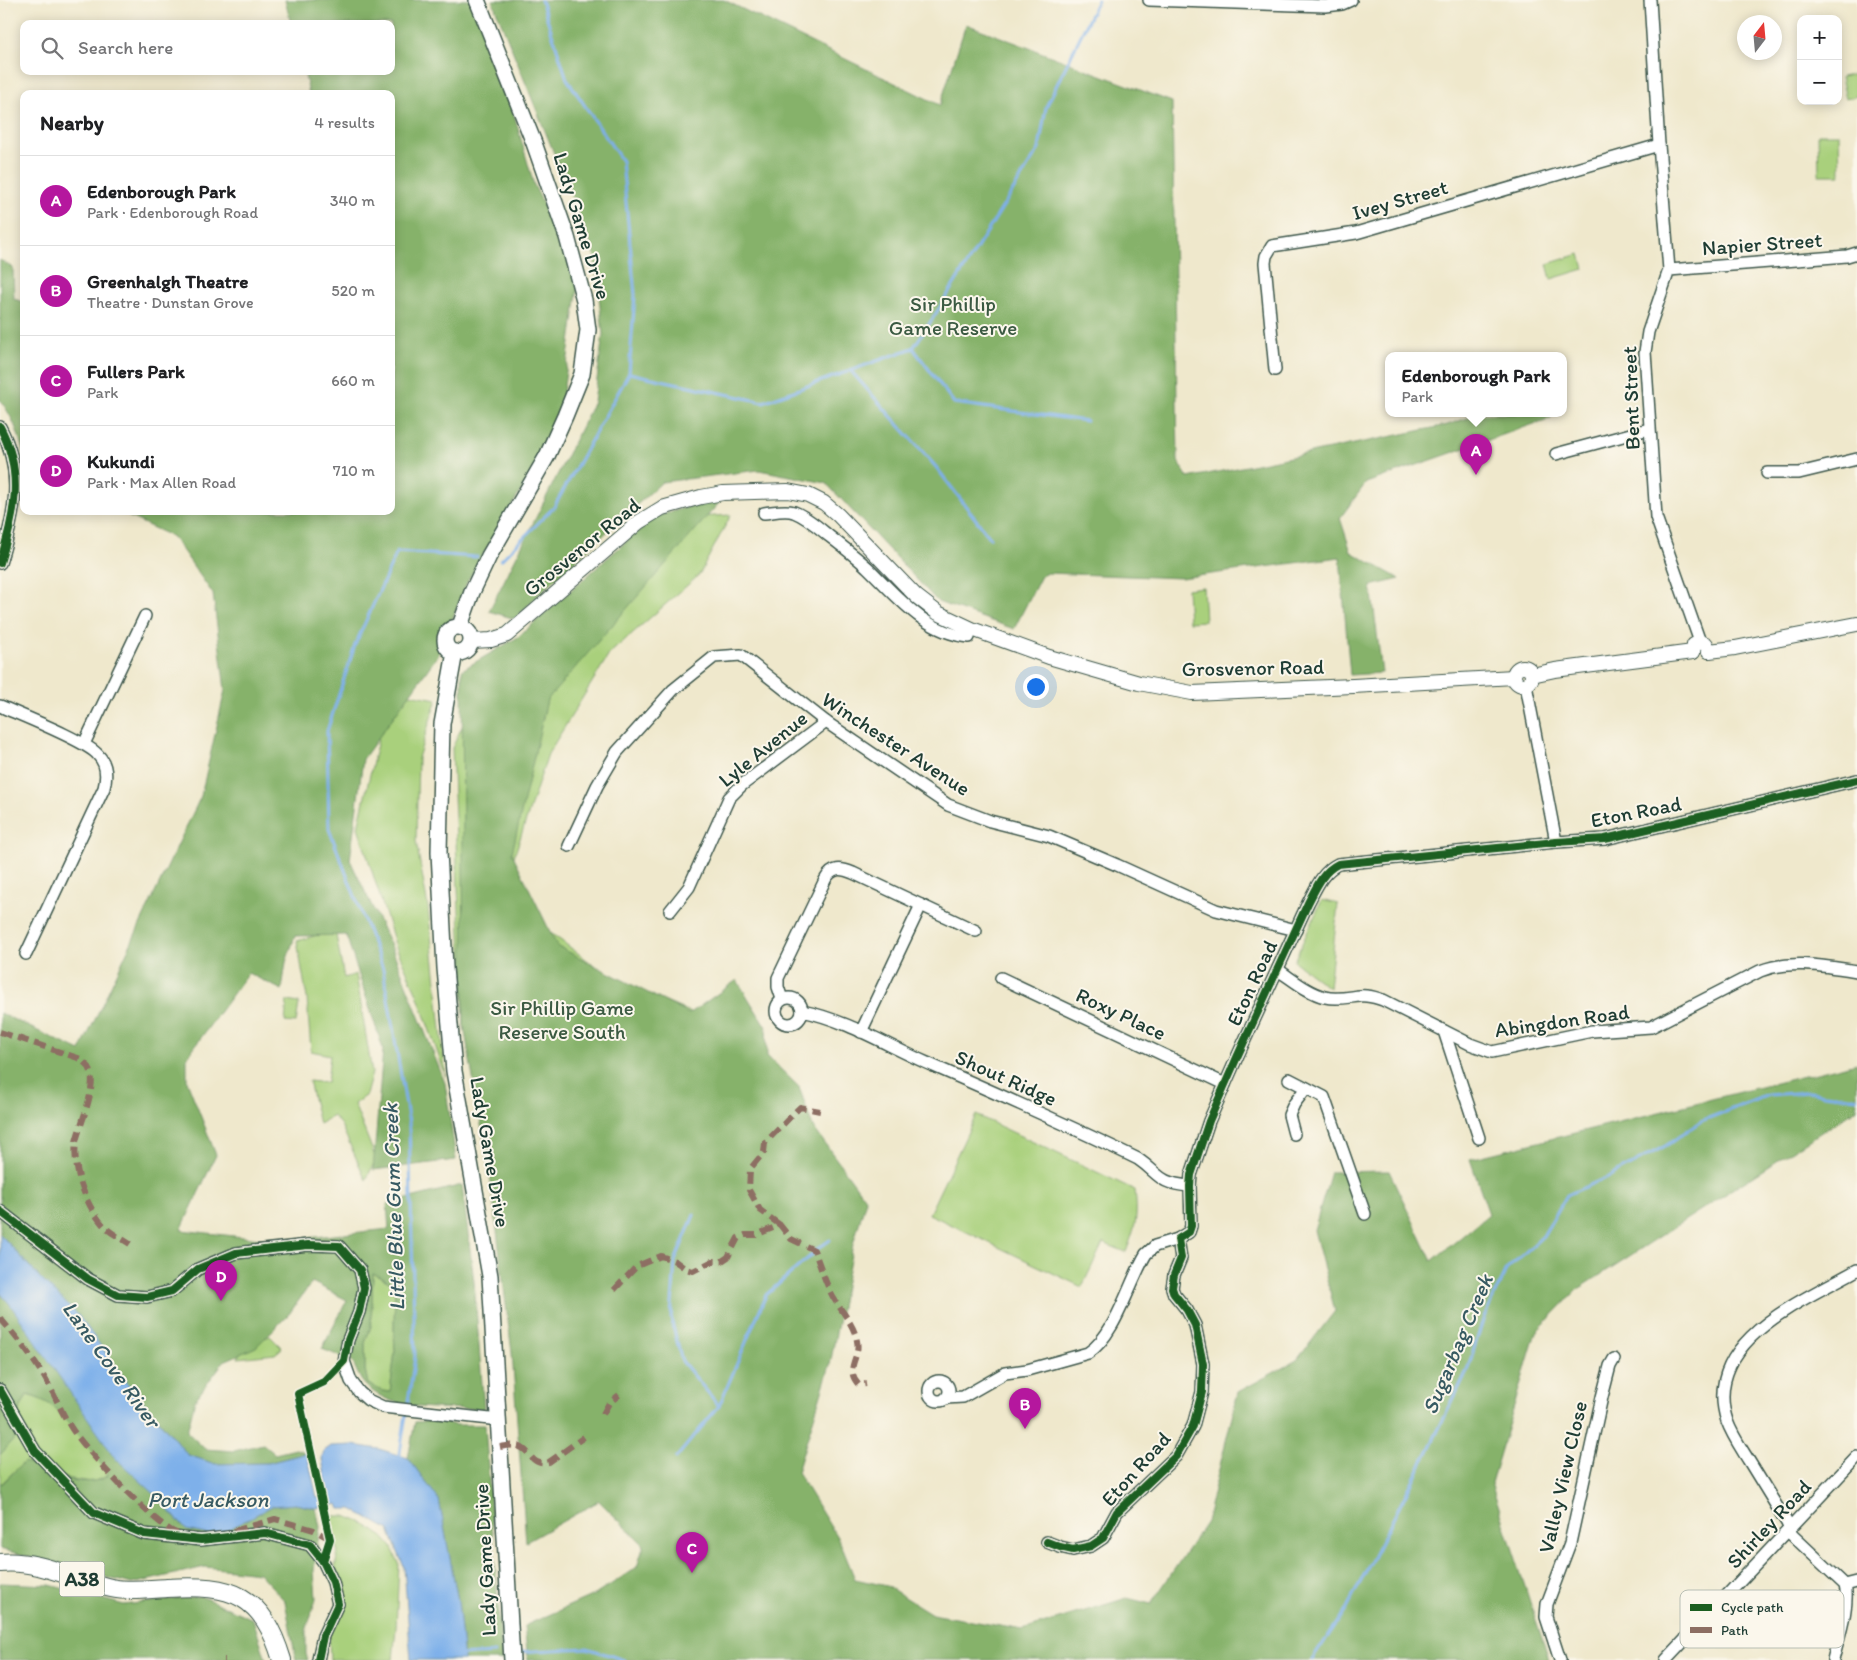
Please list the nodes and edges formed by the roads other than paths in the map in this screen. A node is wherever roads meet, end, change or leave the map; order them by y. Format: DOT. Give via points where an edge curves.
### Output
graph roads {
  1 [pos="476,0"];
  2 [pos="1149,0"];
  3 [pos="1351,0"];
  4 [pos="1660,0"];
  5 [pos="1650,4"];
  6 [pos="1659,145"];
  7 [pos="1857,253"];
  8 [pos="1669,270"];
  9 [pos="1275,370"];
  10 [pos="0,427"];
  11 [pos="1649,429"];
  12 [pos="1556,454"];
  13 [pos="1857,459"];
  14 [pos="1767,473"];
  15 [pos="764,513"];
  16 [pos="0,562"];
  17 [pos="144,616"];
  18 [pos="1857,624"];
  19 [pos="460,626"];
  20 [pos="972,629"];
  21 [pos="472,641"];
  22 [pos="1701,648"];
  23 [pos="455,652"];
  24 [pos="1524,679"];
  25 [pos="0,706"];
  26 [pos="826,722"];
  27 [pos="84,744"];
  28 [pos="1857,780"];
  29 [pos="1556,842"];
  30 [pos="569,846"];
  31 [pos="921,905"];
  32 [pos="670,912"];
  33 [pos="1296,930"];
  34 [pos="976,931"];
  35 [pos="26,954"];
  36 [pos="1278,970"];
  37 [pos="1857,971"];
  38 [pos="1001,978"];
  39 [pos="782,1000"];
  40 [pos="802,1011"];
  41 [pos="1444,1031"];
  42 [pos="862,1032"];
  43 [pos="1290,1078"];
  44 [pos="1225,1084"];
  45 [pos="1306,1088"];
  46 [pos="1294,1134"];
  47 [pos="1479,1138"];
  48 [pos="1190,1186"];
  49 [pos="0,1211"];
  50 [pos="1365,1214"];
  51 [pos="1178,1238"];
  52 [pos="1857,1270"];
  53 [pos="1614,1359"];
  54 [pos="0,1390"];
  55 [pos="946,1398"];
  56 [pos="499,1420"];
  57 [pos="1857,1457"];
  58 [pos="1790,1530"];
  59 [pos="1047,1542"];
  60 [pos="0,1563"];
  61 [pos="1857,1582"];
  62 [pos="1845,1585"];
  63 [pos="1733,1590"];
  64 [pos="1844,1608"];
  65 [pos="323,1636"];
  66 [pos="1680,1645"];
  67 [pos="281,1658"];
  68 [pos="318,1660"];
  69 [pos="325,1660"];
  70 [pos="512,1660"];
  71 [pos="1560,1660"];
  72 [pos="1666,1660"];
  1 -- 19 [label="main road, Lady Game Drive" via="534,142 567,237 584,300 588,330 582,374 565,416 547,456 489,556"];
  2 -- 3 [label="street" via="1310,6 1335,5"];
  4 -- 5 [label="street"];
  5 -- 6 [label="street, Bent Street"];
  6 -- 8 [label="street, Bent Street"];
  6 -- 9 [label="street, Ivey Street" via="1356,233 1272,246 1265,263"];
  7 -- 8 [label="street, Napier Street"];
  8 -- 11 [label="street, Bent Street" via="1650,324 1645,352"];
  10 -- 16 [label="street" via="14,470 16,498"];
  11 -- 12 [label="street"];
  11 -- 22 [label="street, Bent Street" via="1656,516"];
  13 -- 14 [label="street" via="1799,472"];
  15 -- 20 [label="street" via="793,512 814,524 863,564 916,616 933,626 957,636 969,636"];
  17 -- 27 [label="street"];
  18 -- 22 [label="street, Grosvenor Road" via="1735,648"];
  19 -- 21 [label="main road" via="470,633"];
  19 -- 23 [label="main road" via="452,628 446,635 446,644"];
  20 -- 21 [label="street, Grosvenor Road" via="938,613 921,600 824,503 788,490 701,497 662,508 639,522 508,634 491,640"];
  20 -- 24 [label="street, Grosvenor Road" via="1085,668 1192,693"];
  21 -- 23 [label="main road" via="466,651"];
  22 -- 24 [label="street, Grosvenor Road" via="1555,670"];
  23 -- 56 [label="main road, Lady Game Drive" via="442,724 439,852 445,968 454,1071 490,1276"];
  24 -- 29 [label="street"];
  25 -- 27 [label="street"];
  26 -- 30 [label="street, Winchester Avenue" via="740,656 714,656 673,690 617,752"];
  26 -- 32 [label="street, Lyle Avenue" via="729,798 689,887"];
  26 -- 33 [label="street, Winchester Avenue" via="948,805 990,821 1049,836 1216,910"];
  27 -- 35 [label="street" via="98,754 105,766 104,788"];
  28 -- 29 [label="street, Eton Road" via="1605,839"];
  29 -- 33 [label="street, Eton Road" via="1338,864 1320,880"];
  31 -- 34 [label="street"];
  31 -- 39 [label="street" via="847,870 831,871 778,978"];
  31 -- 42 [label="street"];
  33 -- 36 [label="street, Eton Road"];
  36 -- 41 [label="street, Abingdon Road" via="1326,998 1372,996"];
  36 -- 44 [label="street, Eton Road"];
  37 -- 41 [label="street, Abingdon Road" via="1808,964 1774,966 1652,1027 1592,1032 1504,1051 1481,1049"];
  38 -- 44 [label="street, Roxy Place"];
  39 -- 40 [label="street" via="794,999"];
  39 -- 40 [label="street" via="776,1006 776,1014 781,1021 793,1023"];
  40 -- 42 [label="street, Shout Ridge" via="831,1018"];
  41 -- 47 [label="street"];
  42 -- 48 [label="street, Shout Ridge" via="1135,1158 1165,1182"];
  43 -- 45 [label="street"];
  44 -- 48 [label="street, Eton Road" via="1198,1150"];
  45 -- 46 [label="street" via="1289,1115"];
  45 -- 50 [label="street" via="1324,1097"];
  48 -- 51 [label="street, Eton Road" via="1191,1226 1189,1232"];
  49 -- 56 [label="street" via="88,1279 118,1295 148,1297 172,1291 198,1269 236,1253 339,1246 360,1270 364,1288 344,1361 351,1381 368,1400 383,1408"];
  51 -- 55 [label="street" via="1155,1246 1146,1254 1109,1330 1095,1349 1027,1370 1005,1373 963,1396"];
  51 -- 59 [label="street, Eton Road" via="1181,1258 1172,1288 1195,1325 1203,1364 1202,1392 1193,1426 1176,1456 1117,1512 1103,1538 1091,1546 1073,1550"];
  52 -- 58 [label="street" via="1759,1329 1734,1357 1724,1380 1724,1410 1732,1434"];
  53 -- 71 [label="street, Valley View Close" via="1602,1397 1570,1543 1547,1604 1546,1617"];
  54 -- 65 [label="street" via="36,1451 94,1513 144,1534 201,1540 265,1533 310,1545 323,1561 333,1582 338,1604"];
  56 -- 70 [label="main road, Lady Game Drive"];
  57 -- 58 [label="street, Shirley Road"];
  58 -- 62 [label="street"];
  58 -- 63 [label="street, Shirley Road"];
  60 -- 67 [label="main road, A38" via="33,1565 112,1588 217,1588 254,1605 262,1615"];
  61 -- 62 [label="street"];
  62 -- 64 [label="street"];
  65 -- 68 [label="street"];
  65 -- 69 [label="street"];
  66 -- 72 [label="street, Shirley Road"];
}
